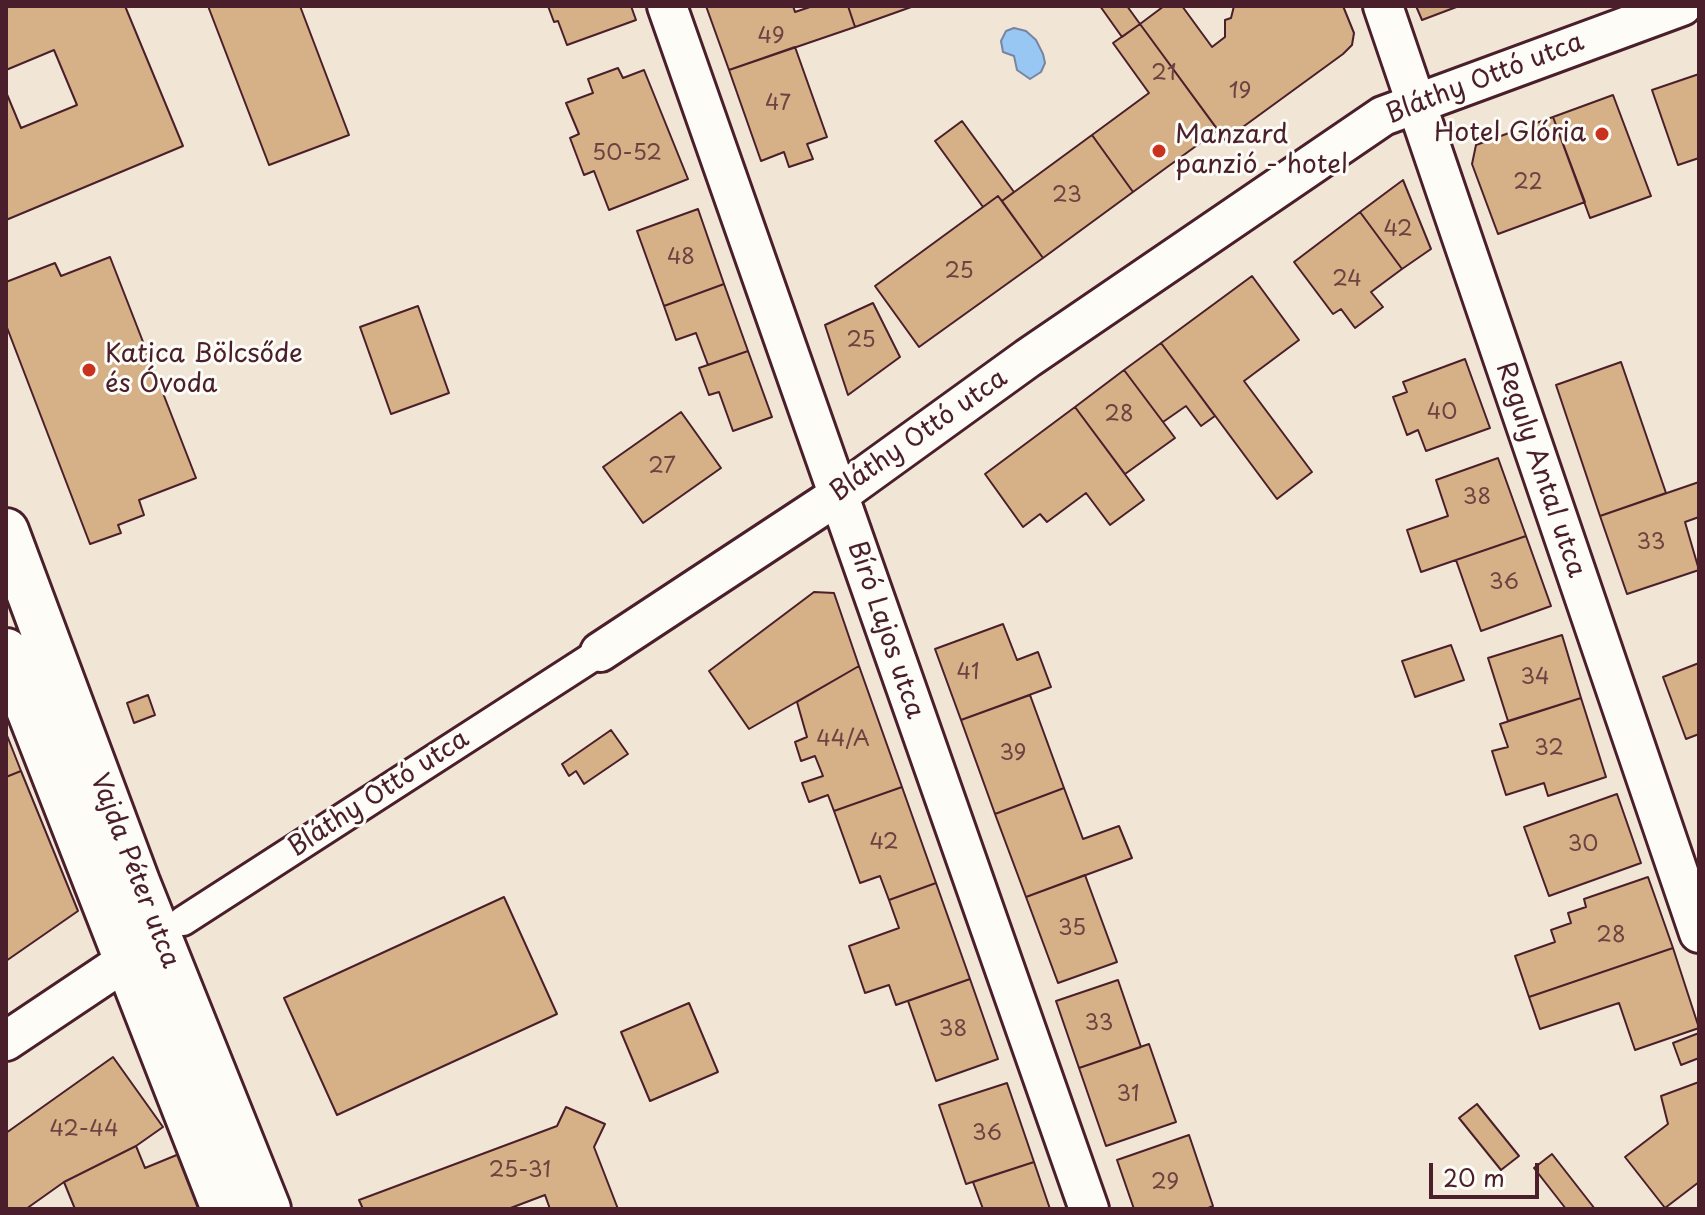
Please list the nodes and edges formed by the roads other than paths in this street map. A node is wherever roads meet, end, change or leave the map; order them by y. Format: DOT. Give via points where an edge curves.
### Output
graph roads {
  1 [pos="667,6"];
  2 [pos="1383,6"];
  3 [pos="1682,6"];
  4 [pos="1418,104"];
  5 [pos="837,496"];
  6 [pos="6,531"];
  7 [pos="6,651"];
  8 [pos="600,652"];
  9 [pos="1699,933"];
  10 [pos="157,940"];
  11 [pos="6,1041"];
  12 [pos="224,1209"];
  13 [pos="268,1209"];
  14 [pos="1089,1209"];
  1 -- 5 [label="street, Bíró Lajos utca"];
  2 -- 4 [label="street, Reguly Antal utca"];
  3 -- 4 [label="street, Bláthy Ottó utca"];
  4 -- 5 [label="street, Bláthy Ottó utca" via="1383,116 1028,358"];
  4 -- 9 [label="street, Reguly Antal utca"];
  5 -- 8 [label="street, Bláthy Ottó utca"];
  5 -- 14 [label="street, Bíró Lajos utca"];
  6 -- 10 [label="street, Vajda Péter utca"];
  7 -- 10 [label="street, Vajda Péter utca"];
  8 -- 10 [label="street, Bláthy Ottó utca"];
  10 -- 11 [label="street, Bláthy Ottó utca"];
  10 -- 12 [label="street, Vajda Péter utca"];
  10 -- 13 [label="street, Vajda Péter utca"];
}
